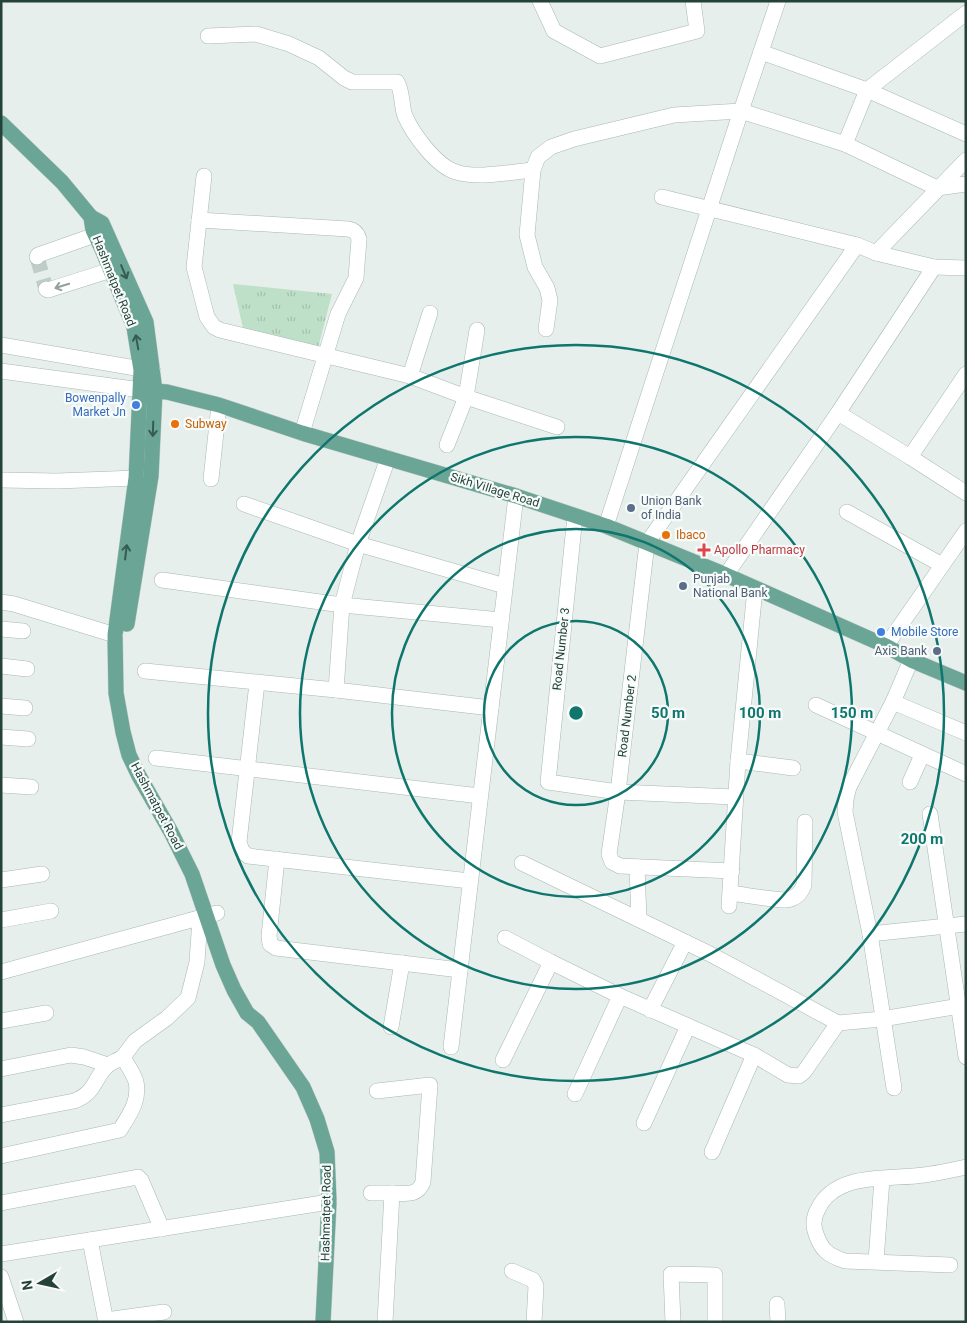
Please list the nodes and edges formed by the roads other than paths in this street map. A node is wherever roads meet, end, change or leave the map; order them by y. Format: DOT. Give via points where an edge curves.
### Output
graph roads {
  1 [pos="540,1"];
  2 [pos="693,1"];
  3 [pos="778,1"];
  4 [pos="966,13"];
  5 [pos="208,36"];
  6 [pos="761,52"];
  7 [pos="867,90"];
  8 [pos="741,110"];
  9 [pos="1,123"];
  10 [pos="966,134"];
  11 [pos="844,144"];
  12 [pos="966,160"];
  13 [pos="533,170"];
  14 [pos="204,176"];
  15 [pos="966,184"];
  16 [pos="937,188"];
  17 [pos="662,197"];
  18 [pos="708,210"];
  19 [pos="91,216"];
  20 [pos="199,220"];
  21 [pos="95,235"];
  22 [pos="857,245"];
  23 [pos="876,253"];
  24 [pos="37,257"];
  25 [pos="934,267"];
  26 [pos="966,268"];
  27 [pos="111,270"];
  28 [pos="46,288"];
  29 [pos="430,313"];
  30 [pos="546,329"];
  31 [pos="477,330"];
  32 [pos="1,346"];
  33 [pos="326,355"];
  34 [pos="147,370"];
  35 [pos="1,371"];
  36 [pos="966,374"];
  37 [pos="410,376"];
  38 [pos="148,390"];
  39 [pos="466,397"];
  40 [pos="219,405"];
  41 [pos="838,413"];
  42 [pos="557,427"];
  43 [pos="302,433"];
  44 [pos="447,444"];
  45 [pos="910,457"];
  46 [pos="388,458"];
  47 [pos="136,478"];
  48 [pos="211,479"];
  49 [pos="1,480"];
  50 [pos="966,493"];
  51 [pos="516,496"];
  52 [pos="244,504"];
  53 [pos="847,512"];
  54 [pos="575,516"];
  55 [pos="606,526"];
  56 [pos="966,531"];
  57 [pos="358,544"];
  58 [pos="647,544"];
  59 [pos="942,566"];
  60 [pos="726,575"];
  61 [pos="162,580"];
  62 [pos="505,586"];
  63 [pos="755,589"];
  64 [pos="1,602"];
  65 [pos="342,605"];
  66 [pos="501,620"];
  67 [pos="1,629"];
  68 [pos="24,631"];
  69 [pos="115,635"];
  70 [pos="886,646"];
  71 [pos="911,660"];
  72 [pos="1,666"];
  73 [pos="27,669"];
  74 [pos="145,671"];
  75 [pos="965,682"];
  76 [pos="257,683"];
  77 [pos="336,690"];
  78 [pos="121,692"];
  79 [pos="893,702"];
  80 [pos="816,705"];
  81 [pos="1,706"];
  82 [pos="25,708"];
  83 [pos="491,708"];
  84 [pos="877,733"];
  85 [pos="966,733"];
  86 [pos="1,737"];
  87 [pos="28,739"];
  88 [pos="922,755"];
  89 [pos="156,758"];
  90 [pos="738,761"];
  91 [pos="248,768"];
  92 [pos="793,768"];
  93 [pos="966,774"];
  94 [pos="910,782"];
  95 [pos="1,785"];
  96 [pos="31,787"];
  97 [pos="618,792"];
  98 [pos="480,796"];
  99 [pos="735,798"];
  100 [pos="930,814"];
  101 [pos="805,822"];
  102 [pos="277,859"];
  103 [pos="522,863"];
  104 [pos="637,867"];
  105 [pos="732,871"];
  106 [pos="42,874"];
  107 [pos="1,880"];
  108 [pos="470,881"];
  109 [pos="51,912"];
  110 [pos="208,916"];
  111 [pos="639,919"];
  112 [pos="1,920"];
  113 [pos="966,924"];
  114 [pos="946,926"];
  115 [pos="870,934"];
  116 [pos="505,938"];
  117 [pos="685,942"];
  118 [pos="551,962"];
  119 [pos="402,963"];
  120 [pos="460,970"];
  121 [pos="1,972"];
  122 [pos="620,996"];
  123 [pos="962,1006"];
  124 [pos="650,1010"];
  125 [pos="46,1013"];
  126 [pos="882,1019"];
  127 [pos="1,1021"];
  128 [pos="841,1023"];
  129 [pos="688,1026"];
  130 [pos="391,1027"];
  131 [pos="451,1047"];
  132 [pos="754,1054"];
  133 [pos="123,1057"];
  134 [pos="966,1057"];
  135 [pos="503,1060"];
  136 [pos="108,1065"];
  137 [pos="1,1069"];
  138 [pos="894,1088"];
  139 [pos="376,1091"];
  140 [pos="575,1094"];
  141 [pos="1,1115"];
  142 [pos="644,1123"];
  143 [pos="712,1152"];
  144 [pos="1,1156"];
  145 [pos="966,1167"];
  146 [pos="882,1178"];
  147 [pos="371,1193"];
  148 [pos="392,1193"];
  149 [pos="329,1202"];
  150 [pos="1,1203"];
  151 [pos="162,1229"];
  152 [pos="90,1240"];
  153 [pos="1,1254"];
  154 [pos="876,1262"];
  155 [pos="950,1265"];
  156 [pos="512,1271"];
  157 [pos="1,1277"];
  158 [pos="777,1304"];
  159 [pos="164,1312"];
  160 [pos="106,1321"];
  161 [pos="16,1322"];
  162 [pos="323,1322"];
  163 [pos="385,1322"];
  164 [pos="534,1322"];
  165 [pos="673,1322"];
  166 [pos="715,1322"];
  167 [pos="778,1322"];
  1 -- 2 [label="street" via="554,31 600,56 697,31"];
  3 -- 6 [label="street"];
  4 -- 7 [label="street"];
  5 -- 13 [label="street" via="256,34 319,58 352,82 398,82 404,114 415,134 432,155 454,172 483,175"];
  6 -- 7 [label="street"];
  6 -- 8 [label="street"];
  7 -- 10 [label="street"];
  7 -- 11 [label="street"];
  8 -- 11 [label="street"];
  8 -- 13 [label="street" via="674,115 574,139 538,157"];
  8 -- 18 [label="street"];
  9 -- 19 [label="main road, Hashmatpet Road" via="62,182"];
  11 -- 16 [label="street"];
  12 -- 16 [label="street"];
  13 -- 30 [label="street" via="527,235 535,266 550,300"];
  14 -- 20 [label="street"];
  15 -- 16 [label="street"];
  16 -- 23 [label="street"];
  17 -- 18 [label="street"];
  18 -- 22 [label="street"];
  18 -- 55 [label="street"];
  19 -- 21 [label="main road, Hashmatpet Road"];
  19 -- 34 [label="main road, one-way" via="102,223 146,322"];
  20 -- 33 [label="street" via="194,267 207,317 214,327"];
  20 -- 33 [label="street" via="348,228 358,234 356,278 338,314"];
  21 -- 24 [label="street"];
  21 -- 27 [label="main road, Hashmatpet Road"];
  22 -- 23 [label="street"];
  22 -- 58 [label="street"];
  23 -- 25 [label="street"];
  25 -- 26 [label="street"];
  25 -- 41 [label="street"];
  27 -- 28 [label="street, one-way"];
  34 -- 27 [label="main road, Hashmatpet Road, one-way"];
  29 -- 37 [label="street"];
  31 -- 39 [label="street"];
  32 -- 34 [label="street"];
  33 -- 37 [label="street"];
  33 -- 43 [label="street"];
  34 -- 38 [label="main road"];
  35 -- 38 [label="street, Sikh Village Road"];
  36 -- 45 [label="street"];
  37 -- 39 [label="street"];
  38 -- 40 [label="main road, Sikh Village Road"];
  38 -- 47 [label="main road"];
  38 -- 78 [label="main road, one-way" via="151,476 125,638"];
  39 -- 42 [label="street"];
  39 -- 44 [label="street"];
  40 -- 43 [label="main road, Sikh Village Road"];
  40 -- 48 [label="street"];
  41 -- 45 [label="street"];
  41 -- 60 [label="street"];
  43 -- 46 [label="main road, Sikh Village Road"];
  45 -- 50 [label="street"];
  46 -- 51 [label="main road, Sikh Village Road"];
  46 -- 57 [label="street"];
  47 -- 49 [label="street"];
  69 -- 47 [label="main road, one-way"];
  51 -- 54 [label="main road, Sikh Village Road"];
  51 -- 62 [label="street"];
  52 -- 57 [label="street"];
  53 -- 59 [label="street"];
  54 -- 55 [label="main road, Sikh Village Road"];
  54 -- 97 [label="street, Road Number 3" via="548,782"];
  55 -- 58 [label="main road, Sikh Village Road"];
  56 -- 59 [label="street"];
  57 -- 62 [label="street"];
  57 -- 65 [label="street"];
  58 -- 60 [label="main road, Sikh Village Road"];
  58 -- 97 [label="street, Road Number 2"];
  59 -- 70 [label="street"];
  60 -- 63 [label="main road, Sikh Village Road"];
  61 -- 65 [label="street"];
  62 -- 66 [label="street"];
  63 -- 70 [label="main road, Sikh Village Road"];
  63 -- 90 [label="street"];
  64 -- 69 [label="street"];
  65 -- 66 [label="street"];
  65 -- 77 [label="street"];
  66 -- 83 [label="street"];
  67 -- 68 [label="street"];
  69 -- 78 [label="main road"];
  70 -- 71 [label="main road, Sikh Village Road"];
  71 -- 75 [label="main road, Sikh Village Road"];
  71 -- 79 [label="street"];
  72 -- 73 [label="street"];
  74 -- 76 [label="street"];
  76 -- 77 [label="street"];
  76 -- 91 [label="street"];
  77 -- 83 [label="street"];
  78 -- 110 [label="main road, Hashmatpet Road" via="137,749 201,869"];
  79 -- 84 [label="street"];
  79 -- 85 [label="street"];
  80 -- 84 [label="street"];
  81 -- 82 [label="street"];
  83 -- 98 [label="street"];
  84 -- 88 [label="street"];
  84 -- 115 [label="street" via="849,788 845,812"];
  86 -- 87 [label="street"];
  88 -- 93 [label="street"];
  88 -- 94 [label="street"];
  89 -- 91 [label="street"];
  90 -- 92 [label="street"];
  90 -- 99 [label="street"];
  91 -- 98 [label="street"];
  91 -- 102 [label="street" via="239,842 248,856"];
  95 -- 96 [label="street"];
  97 -- 99 [label="street"];
  97 -- 104 [label="street, Road Number 2" via="610,858 620,866"];
  98 -- 108 [label="street"];
  99 -- 105 [label="street"];
  100 -- 114 [label="street"];
  101 -- 105 [label="street" via="804,885 796,896 786,900 730,900"];
  102 -- 108 [label="street"];
  102 -- 119 [label="street" via="270,944 276,948"];
  103 -- 111 [label="street"];
  104 -- 105 [label="street"];
  104 -- 111 [label="street"];
  106 -- 107 [label="street"];
  108 -- 120 [label="street"];
  109 -- 112 [label="street"];
  110 -- 121 [label="street"];
  110 -- 133 [label="street" via="188,998 135,1041"];
  110 -- 149 [label="main road, Hashmatpet Road" via="256,1009 258,1022 303,1087 317,1119 327,1152"];
  111 -- 117 [label="street"];
  113 -- 114 [label="street"];
  114 -- 115 [label="street"];
  114 -- 123 [label="street"];
  115 -- 126 [label="street"];
  116 -- 118 [label="street"];
  117 -- 124 [label="street"];
  117 -- 128 [label="street"];
  118 -- 122 [label="street"];
  118 -- 135 [label="street"];
  119 -- 120 [label="street"];
  119 -- 130 [label="street"];
  120 -- 131 [label="street"];
  122 -- 124 [label="street"];
  122 -- 140 [label="street"];
  123 -- 126 [label="street"];
  123 -- 134 [label="street"];
  124 -- 129 [label="street"];
  125 -- 127 [label="street"];
  126 -- 128 [label="street"];
  126 -- 138 [label="street"];
  128 -- 132 [label="street" via="799,1076 788,1075"];
  129 -- 132 [label="street"];
  129 -- 142 [label="street"];
  132 -- 143 [label="street"];
  133 -- 136 [label="street"];
  133 -- 144 [label="street" via="136,1081 137,1095 135,1105 120,1130"];
  136 -- 137 [label="street" via="71,1056"];
  136 -- 141 [label="street" via="83,1098"];
  139 -- 148 [label="street" via="430,1085 423,1182 415,1193"];
  145 -- 146 [label="street"];
  146 -- 154 [label="street"];
  146 -- 154 [label="street" via="859,1181 834,1190 822,1199 814,1226 818,1242 829,1256 845,1261"];
  147 -- 148 [label="street"];
  148 -- 163 [label="street"];
  149 -- 151 [label="street"];
  149 -- 162 [label="main road, Hashmatpet Road"];
  150 -- 151 [label="street" via="138,1178"];
  151 -- 152 [label="street"];
  152 -- 153 [label="street"];
  152 -- 160 [label="street"];
  154 -- 155 [label="street"];
  156 -- 164 [label="street" via="533,1280 536,1286"];
  157 -- 161 [label="street"];
  158 -- 167 [label="street"];
  159 -- 160 [label="street"];
  165 -- 166 [label="street" via="671,1274 715,1275"];
}
